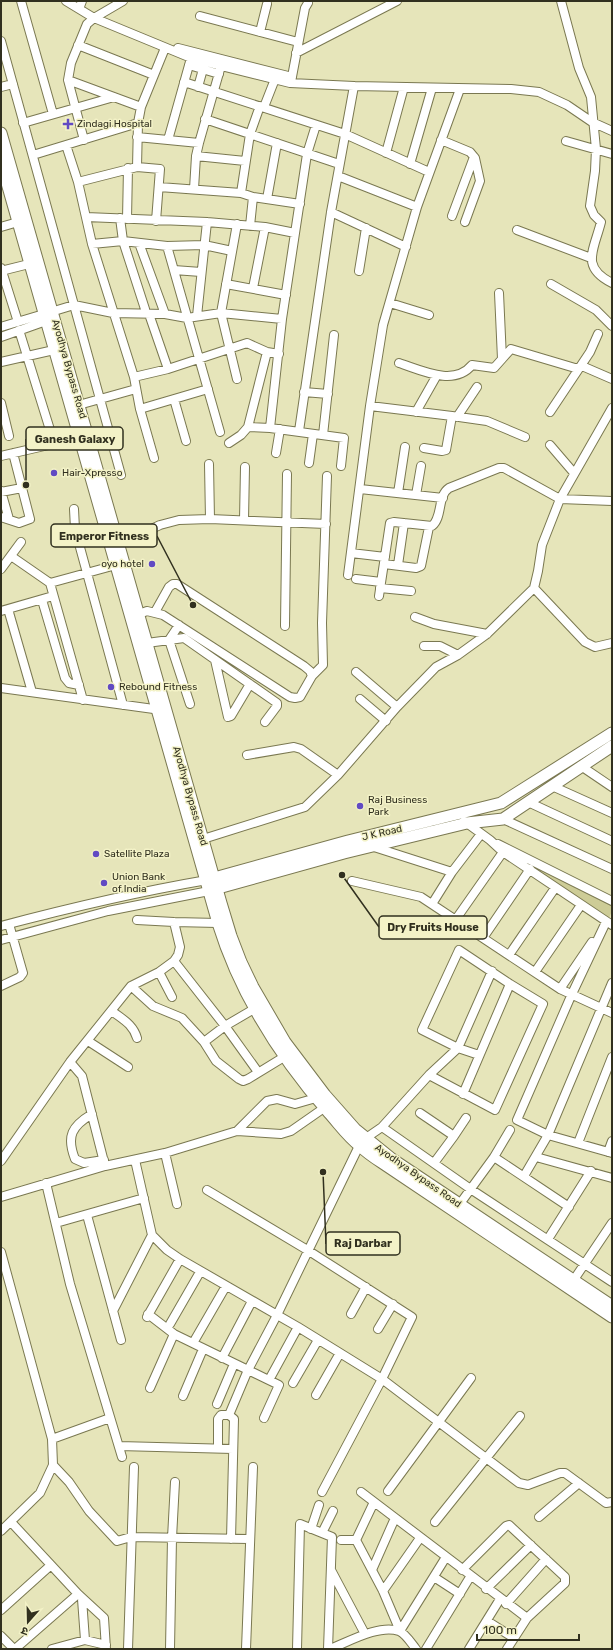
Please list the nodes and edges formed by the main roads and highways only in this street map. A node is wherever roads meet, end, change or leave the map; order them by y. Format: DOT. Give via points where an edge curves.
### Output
graph roads {
  1 [pos="1,133"];
  2 [pos="1,162"];
  3 [pos="48,316"];
  4 [pos="75,406"];
  5 [pos="162,710"];
  6 [pos="612,734"];
  7 [pos="612,746"];
  8 [pos="434,826"];
  9 [pos="212,884"];
  10 [pos="363,1142"];
  11 [pos="571,1284"];
  12 [pos="612,1306"];
  13 [pos="612,1317"];
  1 -- 3 [label="main road, Ayodhya Bypass Road"];
  2 -- 3 [label="main road, Ayodhya Bypass Road" via="29,264"];
  3 -- 4 [label="main road, Ayodhya Bypass Road"];
  3 -- 4 [label="main road, Ayodhya Bypass Road" via="54,350"];
  4 -- 5 [label="main road, Ayodhya Bypass Road" via="119,544 147,643"];
  4 -- 5 [label="main road, Ayodhya Bypass Road" via="79,438"];
  5 -- 9 [label="main road, Ayodhya Bypass Road"];
  5 -- 9 [label="main road, Ayodhya Bypass Road" via="203,839"];
  6 -- 8 [label="main road, J K Road" via="501,803 456,815"];
  7 -- 8 [label="main road, J K Road" via="503,819"];
  8 -- 9 [label="main road, J K Road" via="374,847"];
  8 -- 9 [label="main road, J K Road" via="348,840"];
  9 -- 10 [label="main road, Ayodhya Bypass Road" via="241,962 285,1042"];
  9 -- 10 [label="main road, Ayodhya Bypass Road" via="218,923 233,965 254,1009 284,1057 324,1108"];
  10 -- 11 [label="main road, Ayodhya Bypass Road" via="392,1159"];
  10 -- 11 [label="main road, Ayodhya Bypass Road" via="386,1166"];
  11 -- 12 [label="main road, Ayodhya Bypass Road"];
  11 -- 13 [label="main road, Ayodhya Bypass Road"];
}
